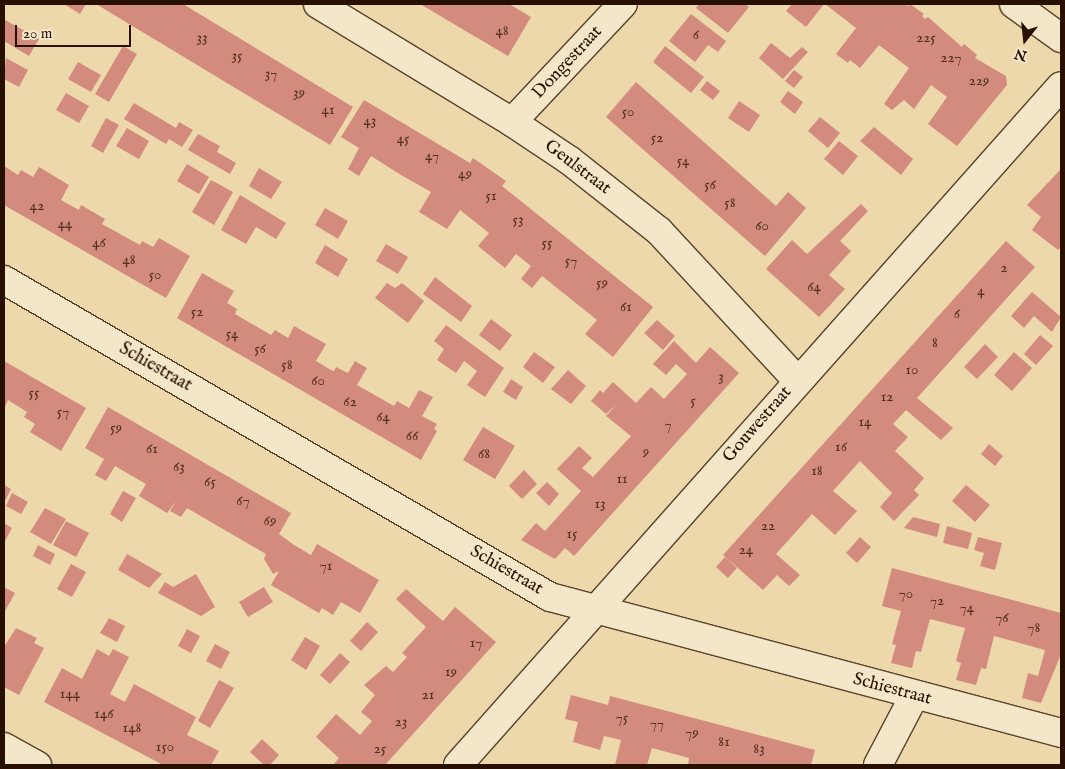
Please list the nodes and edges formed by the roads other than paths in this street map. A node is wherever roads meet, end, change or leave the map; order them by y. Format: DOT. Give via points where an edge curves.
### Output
graph roads {
  1 [pos="318,4"];
  2 [pos="623,4"];
  3 [pos="1014,4"];
  4 [pos="1061,38"];
  5 [pos="1061,86"];
  6 [pos="512,122"];
  7 [pos="4,280"];
  8 [pos="797,380"];
  9 [pos="596,610"];
  10 [pos="914,696"];
  11 [pos="1061,733"];
  12 [pos="4,747"];
  13 [pos="37,765"];
  14 [pos="458,765"];
  15 [pos="878,765"];
  1 -- 6 [label="street, Geulstraat"];
  2 -- 6 [label="street, Dongestraat"];
  3 -- 4 [label="street"];
  5 -- 8 [label="street, Gouwestraat"];
  6 -- 8 [label="street, Geulstraat" via="569,160 659,231"];
  7 -- 9 [label="street, Schiestraat" via="550,597"];
  8 -- 9 [label="street, Gouwestraat"];
  9 -- 10 [label="street, Schiestraat"];
  9 -- 14 [label="street, Gouwestraat"];
  10 -- 11 [label="street, Schiestraat"];
  10 -- 15 [label="street"];
  12 -- 13 [label="street"];
}
